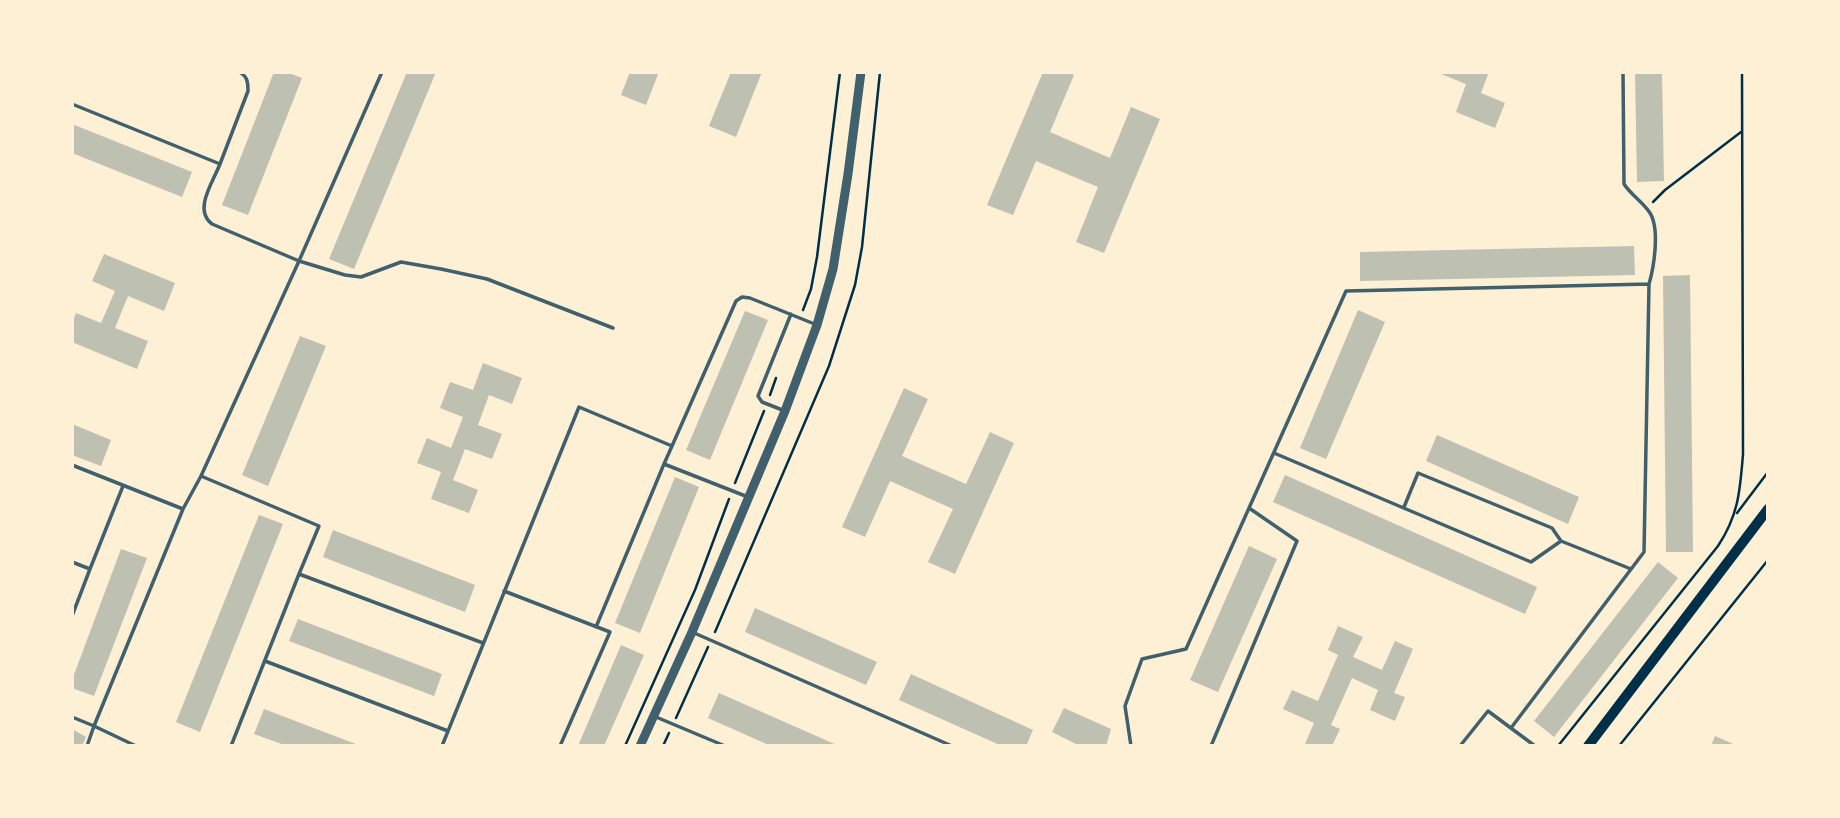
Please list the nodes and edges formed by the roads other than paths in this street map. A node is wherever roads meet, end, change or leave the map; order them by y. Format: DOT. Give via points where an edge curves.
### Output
graph roads {
  1 [pos="239,72"];
  2 [pos="382,72"];
  3 [pos="861,72"];
  4 [pos="1623,72"];
  5 [pos="72,104"];
  6 [pos="220,164"];
  7 [pos="299,261"];
  8 [pos="1648,284"];
  9 [pos="791,314"];
  10 [pos="817,324"];
  11 [pos="613,328"];
  12 [pos="785,411"];
  13 [pos="672,446"];
  14 [pos="1274,453"];
  15 [pos="664,464"];
  16 [pos="72,465"];
  17 [pos="201,475"];
  18 [pos="123,486"];
  19 [pos="747,497"];
  20 [pos="1249,508"];
  21 [pos="1404,508"];
  22 [pos="183,509"];
  23 [pos="1768,509"];
  24 [pos="1562,541"];
  25 [pos="72,562"];
  26 [pos="90,569"];
  27 [pos="1632,569"];
  28 [pos="299,573"];
  29 [pos="504,592"];
  30 [pos="72,616"];
  31 [pos="596,626"];
  32 [pos="692,632"];
  33 [pos="484,643"];
  34 [pos="265,661"];
  35 [pos="654,716"];
  36 [pos="72,717"];
  37 [pos="94,726"];
  38 [pos="1511,728"];
  39 [pos="448,731"];
  40 [pos="87,746"];
  41 [pos="136,746"];
  42 [pos="231,746"];
  43 [pos="442,746"];
  44 [pos="560,746"];
  45 [pos="640,746"];
  46 [pos="725,746"];
  47 [pos="953,746"];
  48 [pos="1131,746"];
  49 [pos="1211,746"];
  50 [pos="1460,746"];
  51 [pos="1534,746"];
  52 [pos="1587,746"];
  1 -- 6 [label="lane" via="248,82 248,91"];
  2 -- 7 [label="lane"];
  3 -- 10 [label="street" via="832,269"];
  4 -- 8 [label="lane" via="1624,184 1650,214 1654,230 1654,267"];
  5 -- 6 [label="lane"];
  6 -- 7 [label="lane" via="205,200 205,219"];
  7 -- 11 [label="lane" via="360,277 401,262 441,269 487,279"];
  7 -- 17 [label="lane"];
  8 -- 14 [label="lane" via="1346,291"];
  8 -- 27 [label="lane" via="1644,552"];
  9 -- 10 [label="lane"];
  9 -- 12 [label="lane" via="758,397"];
  9 -- 13 [label="lane" via="750,298 736,301"];
  10 -- 12 [label="street"];
  12 -- 19 [label="street"];
  13 -- 15 [label="lane"];
  13 -- 29 [label="lane" via="579,407"];
  14 -- 20 [label="lane"];
  14 -- 21 [label="lane"];
  15 -- 19 [label="lane"];
  15 -- 31 [label="lane"];
  16 -- 18 [label="lane"];
  17 -- 22 [label="lane"];
  17 -- 28 [label="lane" via="318,526"];
  18 -- 22 [label="lane"];
  18 -- 26 [label="lane"];
  19 -- 32 [label="street"];
  20 -- 48 [label="lane" via="1186,649 1142,659 1125,706"];
  20 -- 49 [label="lane" via="1297,541"];
  21 -- 24 [label="lane" via="1531,562"];
  21 -- 24 [label="lane" via="1418,472 1552,528"];
  22 -- 37 [label="lane"];
  23 -- 52 [label="main road"];
  24 -- 27 [label="lane"];
  25 -- 26 [label="lane"];
  26 -- 30 [label="lane"];
  27 -- 38 [label="lane"];
  28 -- 33 [label="lane"];
  28 -- 34 [label="lane"];
  29 -- 31 [label="lane"];
  29 -- 33 [label="lane"];
  31 -- 44 [label="lane" via="610,632"];
  32 -- 35 [label="street"];
  32 -- 47 [label="lane"];
  33 -- 39 [label="lane"];
  34 -- 39 [label="lane"];
  34 -- 42 [label="lane"];
  35 -- 45 [label="street"];
  35 -- 46 [label="lane"];
  36 -- 37 [label="lane"];
  37 -- 40 [label="lane"];
  37 -- 41 [label="lane"];
  38 -- 50 [label="lane" via="1488,711"];
  38 -- 51 [label="lane"];
  39 -- 43 [label="lane"];
}
